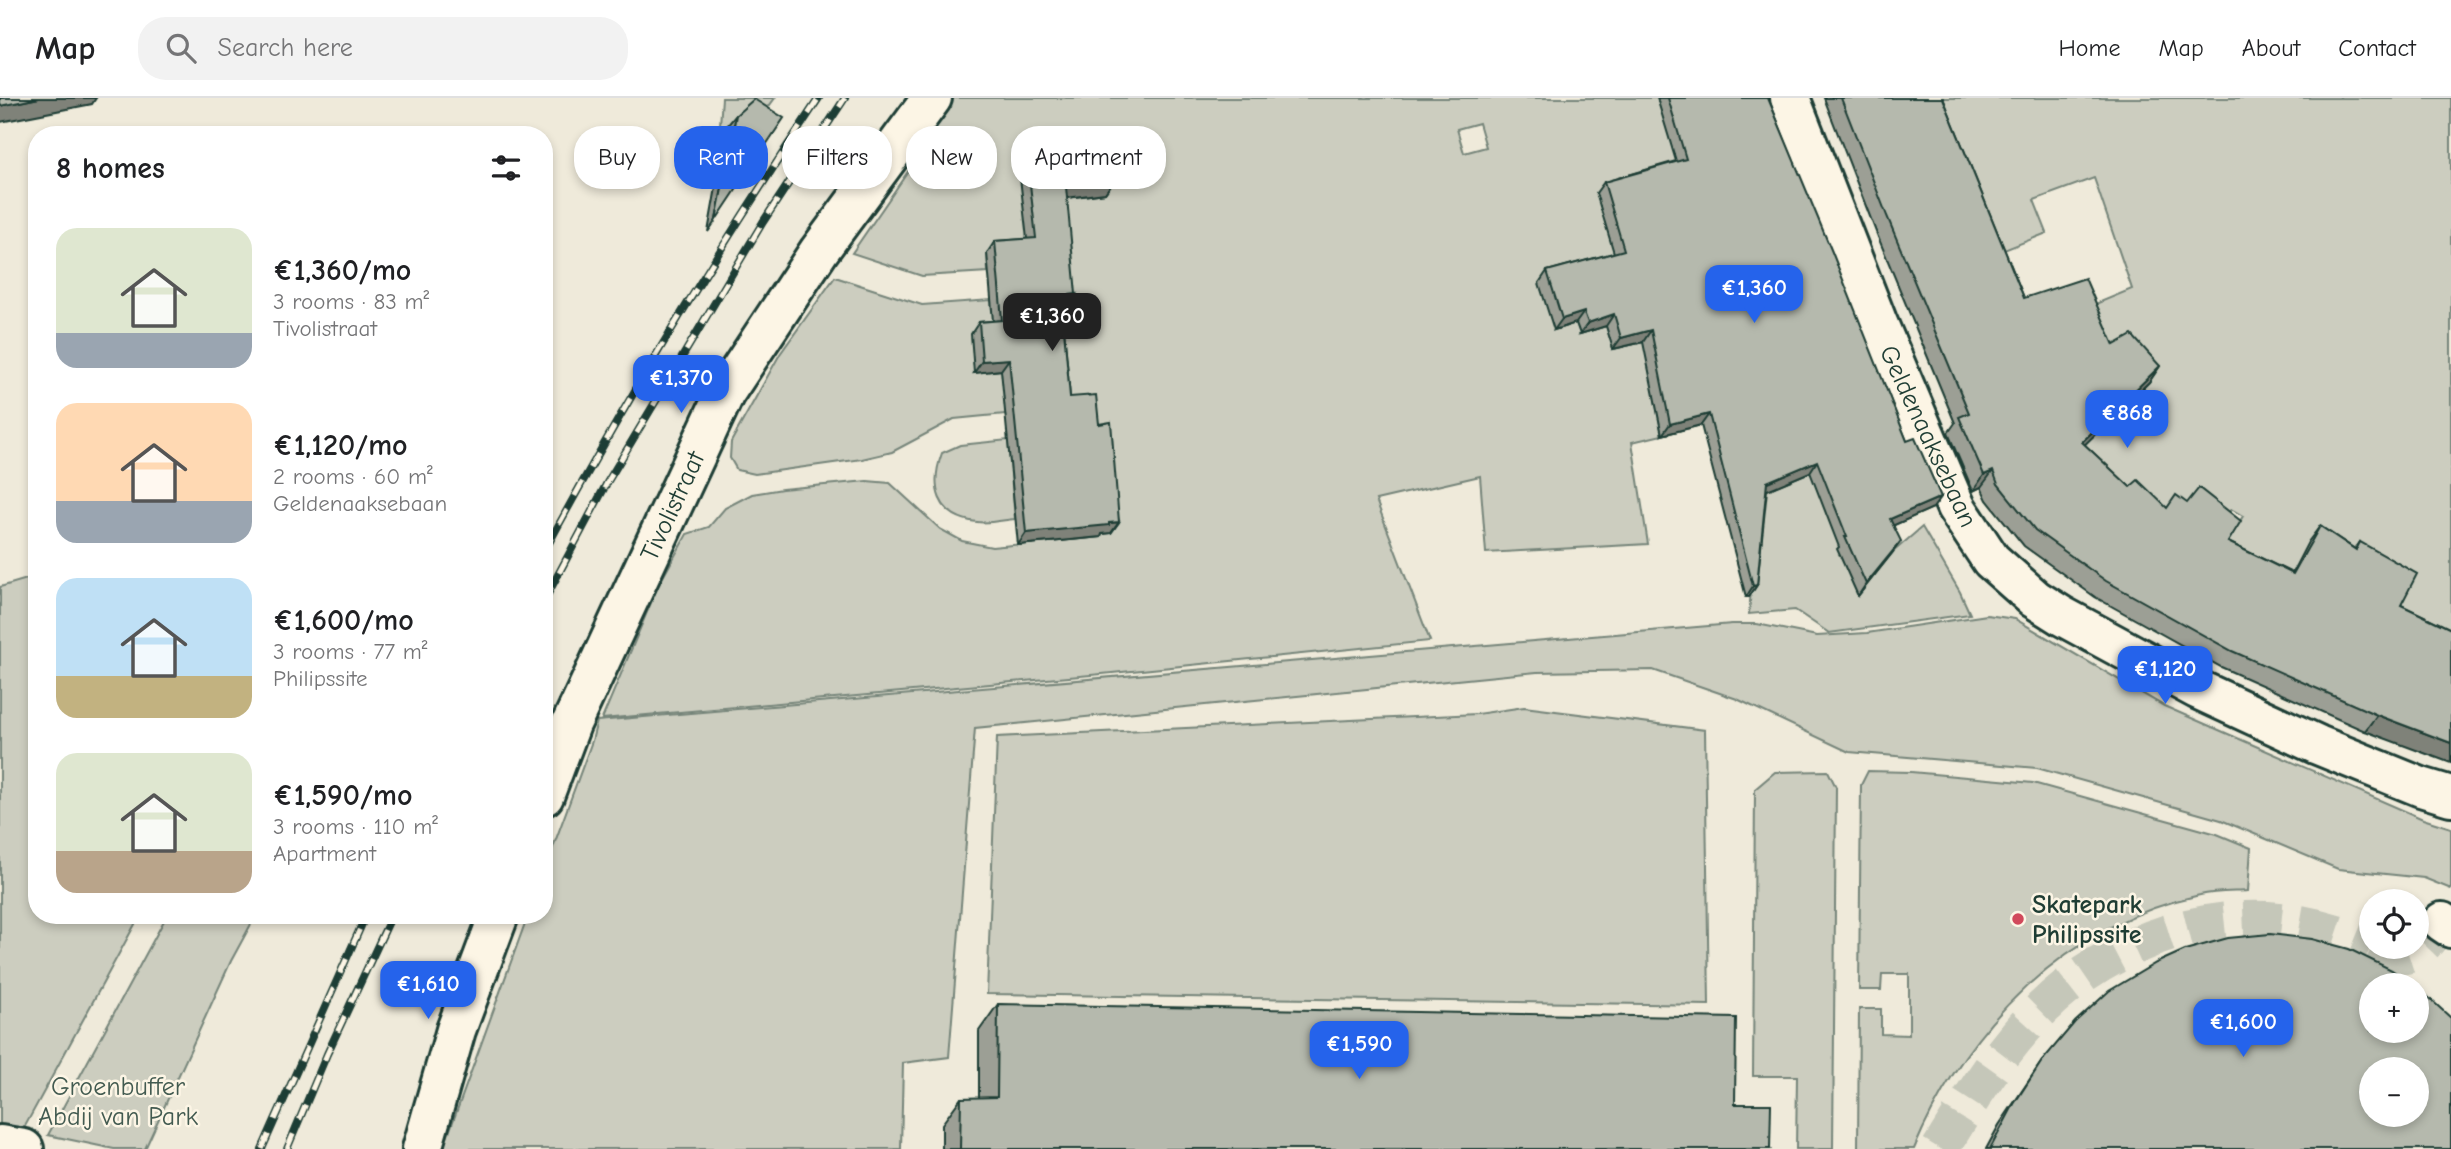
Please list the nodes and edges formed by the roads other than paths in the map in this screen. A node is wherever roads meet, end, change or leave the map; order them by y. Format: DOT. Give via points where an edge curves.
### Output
graph roads {
  1 [pos="932,98"];
  2 [pos="1790,98"];
  3 [pos="553,772"];
  4 [pos="2451,796"];
  5 [pos="496,924"];
  6 [pos="0,1145"];
  7 [pos="24,1149"];
  8 [pos="422,1149"];
  1 -- 3 [label="street, Tivolistraat" via="819,251 725,393"];
  2 -- 4 [label="street, Geldenaaksebaan" via="1955,507 1991,559 2035,599 2197,689 2318,745"];
  5 -- 8 [label="street" via="456,1030"];
  6 -- 7 [label="street"];
}
